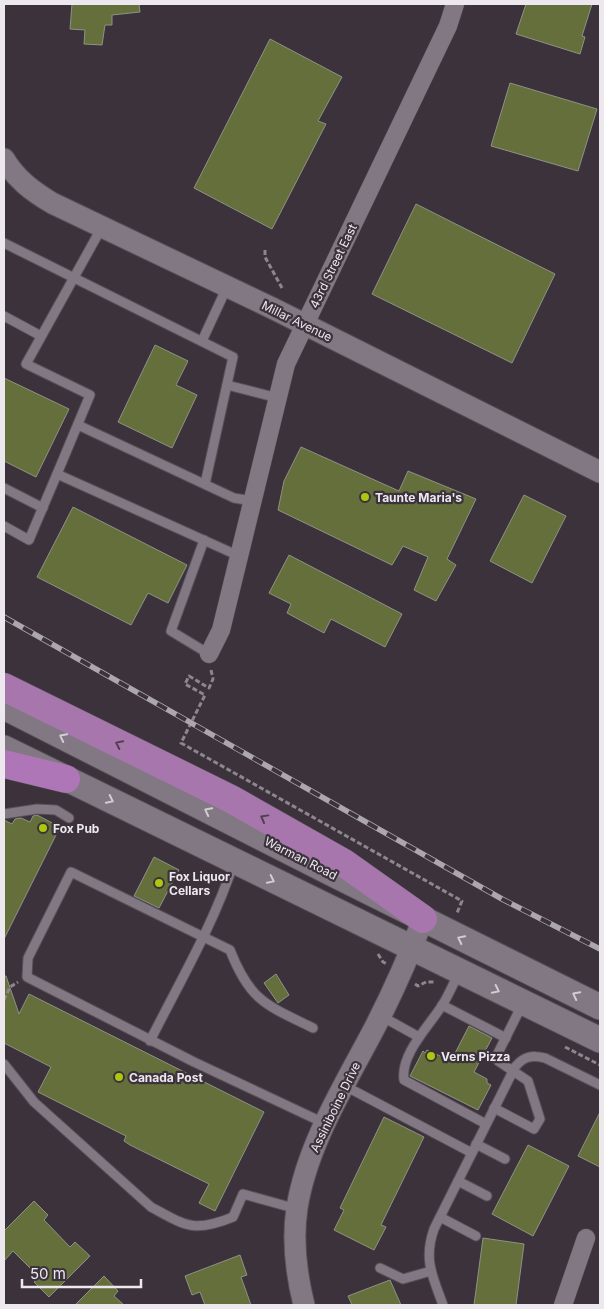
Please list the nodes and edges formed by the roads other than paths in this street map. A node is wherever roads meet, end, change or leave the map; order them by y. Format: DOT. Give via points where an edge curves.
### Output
graph roads {
  1 [pos="455,4"];
  2 [pos="4,159"];
  3 [pos="102,227"];
  4 [pos="4,243"];
  5 [pos="74,278"];
  6 [pos="227,287"];
  7 [pos="4,316"];
  8 [pos="305,324"];
  9 [pos="41,336"];
  10 [pos="202,341"];
  11 [pos="227,385"];
  12 [pos="278,398"];
  13 [pos="78,425"];
  14 [pos="600,472"];
  15 [pos="57,474"];
  16 [pos="205,484"];
  17 [pos="4,488"];
  18 [pos="252,501"];
  19 [pos="43,508"];
  20 [pos="4,526"];
  21 [pos="204,540"];
  22 [pos="239,556"];
  23 [pos="209,654"];
  24 [pos="4,687"];
  25 [pos="4,707"];
  26 [pos="4,748"];
  27 [pos="4,764"];
  28 [pos="66,779"];
  29 [pos="4,814"];
  30 [pos="69,818"];
  31 [pos="234,862"];
  32 [pos="423,920"];
  33 [pos="202,938"];
  34 [pos="412,948"];
  35 [pos="455,981"];
  36 [pos="524,1003"];
  37 [pos="442,1006"];
  38 [pos="600,1007"];
  39 [pos="380,1016"];
  40 [pos="313,1028"];
  41 [pos="419,1038"];
  42 [pos="506,1038"];
  43 [pos="600,1040"];
  44 [pos="150,1041"];
  45 [pos="4,1064"];
  46 [pos="513,1070"];
  47 [pos="600,1085"];
  48 [pos="345,1086"];
  49 [pos="494,1108"];
  50 [pos="326,1124"];
  51 [pos="486,1124"];
  52 [pos="474,1148"];
  53 [pos="505,1159"];
  54 [pos="458,1181"];
  55 [pos="487,1196"];
  56 [pos="297,1209"];
  57 [pos="440,1216"];
  58 [pos="476,1236"];
  59 [pos="586,1238"];
  60 [pos="380,1268"];
  61 [pos="431,1271"];
  62 [pos="304,1305"];
  63 [pos="444,1305"];
  64 [pos="563,1305"];
  1 -- 8 [label="street, 43rd Street East" via="448,26"];
  2 -- 3 [label="street, Millar Avenue" via="28,188"];
  3 -- 5 [label="lane"];
  3 -- 6 [label="street, Millar Avenue"];
  4 -- 5 [label="lane"];
  5 -- 9 [label="lane"];
  5 -- 10 [label="lane"];
  6 -- 8 [label="street, Millar Avenue"];
  6 -- 10 [label="lane"];
  7 -- 9 [label="lane"];
  8 -- 12 [label="street, 43rd Street East" via="286,364"];
  8 -- 14 [label="street, Millar Avenue"];
  9 -- 13 [label="lane" via="26,364 90,395"];
  10 -- 11 [label="lane" via="233,357"];
  11 -- 12 [label="lane"];
  11 -- 16 [label="lane"];
  12 -- 18 [label="street, 43rd Street East"];
  13 -- 15 [label="lane"];
  13 -- 16 [label="lane"];
  15 -- 19 [label="lane"];
  15 -- 21 [label="lane"];
  16 -- 18 [label="lane" via="234,498"];
  17 -- 19 [label="lane"];
  18 -- 22 [label="street, 43rd Street East"];
  19 -- 20 [label="lane" via="29,540"];
  21 -- 22 [label="lane"];
  21 -- 23 [label="lane" via="171,631"];
  22 -- 23 [label="street, 43rd Street East" via="220,630"];
  32 -- 24 [label="highway, one-way" via="344,862 231,799"];
  32 -- 25 [label="main road, Warman Road, one-way"];
  26 -- 28 [label="main road"];
  27 -- 28 [label="highway"];
  28 -- 31 [label="main road, one-way"];
  29 -- 30 [label="lane" via="56,810"];
  31 -- 33 [label="lane"];
  31 -- 34 [label="main road, one-way"];
  32 -- 34 [label="street, Assiniboine Drive"];
  38 -- 32 [label="main road, Warman Road, one-way"];
  33 -- 40 [label="lane" via="230,950 239,972 262,1002"];
  33 -- 44 [label="lane"];
  33 -- 44 [label="lane" via="71,872 28,958 27,977"];
  34 -- 35 [label="main road"];
  34 -- 39 [label="street, Assiniboine Drive"];
  35 -- 36 [label="main road, one-way"];
  35 -- 37 [label="lane"];
  36 -- 42 [label="lane"];
  36 -- 43 [label="main road"];
  37 -- 41 [label="lane"];
  37 -- 42 [label="lane"];
  39 -- 41 [label="lane"];
  39 -- 48 [label="street, Assiniboine Drive"];
  41 -- 51 [label="lane" via="404,1065 404,1080"];
  42 -- 46 [label="lane" via="497,1058"];
  44 -- 50 [label="lane"];
  45 -- 56 [label="lane" via="34,1102 151,1207 171,1218 193,1227 213,1225 233,1217 243,1194"];
  46 -- 47 [label="lane" via="520,1061 536,1056"];
  46 -- 49 [label="lane"];
  46 -- 49 [label="lane" via="528,1081 540,1119 536,1127 531,1128"];
  48 -- 50 [label="street, Assiniboine Drive"];
  48 -- 52 [label="lane"];
  49 -- 51 [label="lane"];
  50 -- 56 [label="street, Assiniboine Drive" via="310,1159"];
  51 -- 52 [label="lane"];
  52 -- 53 [label="lane"];
  52 -- 54 [label="lane"];
  54 -- 55 [label="lane"];
  54 -- 57 [label="lane"];
  56 -- 62 [label="street, Assiniboine Drive" via="294,1246"];
  57 -- 58 [label="lane"];
  57 -- 61 [label="lane" via="428,1252"];
  59 -- 64 [label="street"];
  60 -- 61 [label="lane" via="403,1279"];
  61 -- 63 [label="lane"];
}
